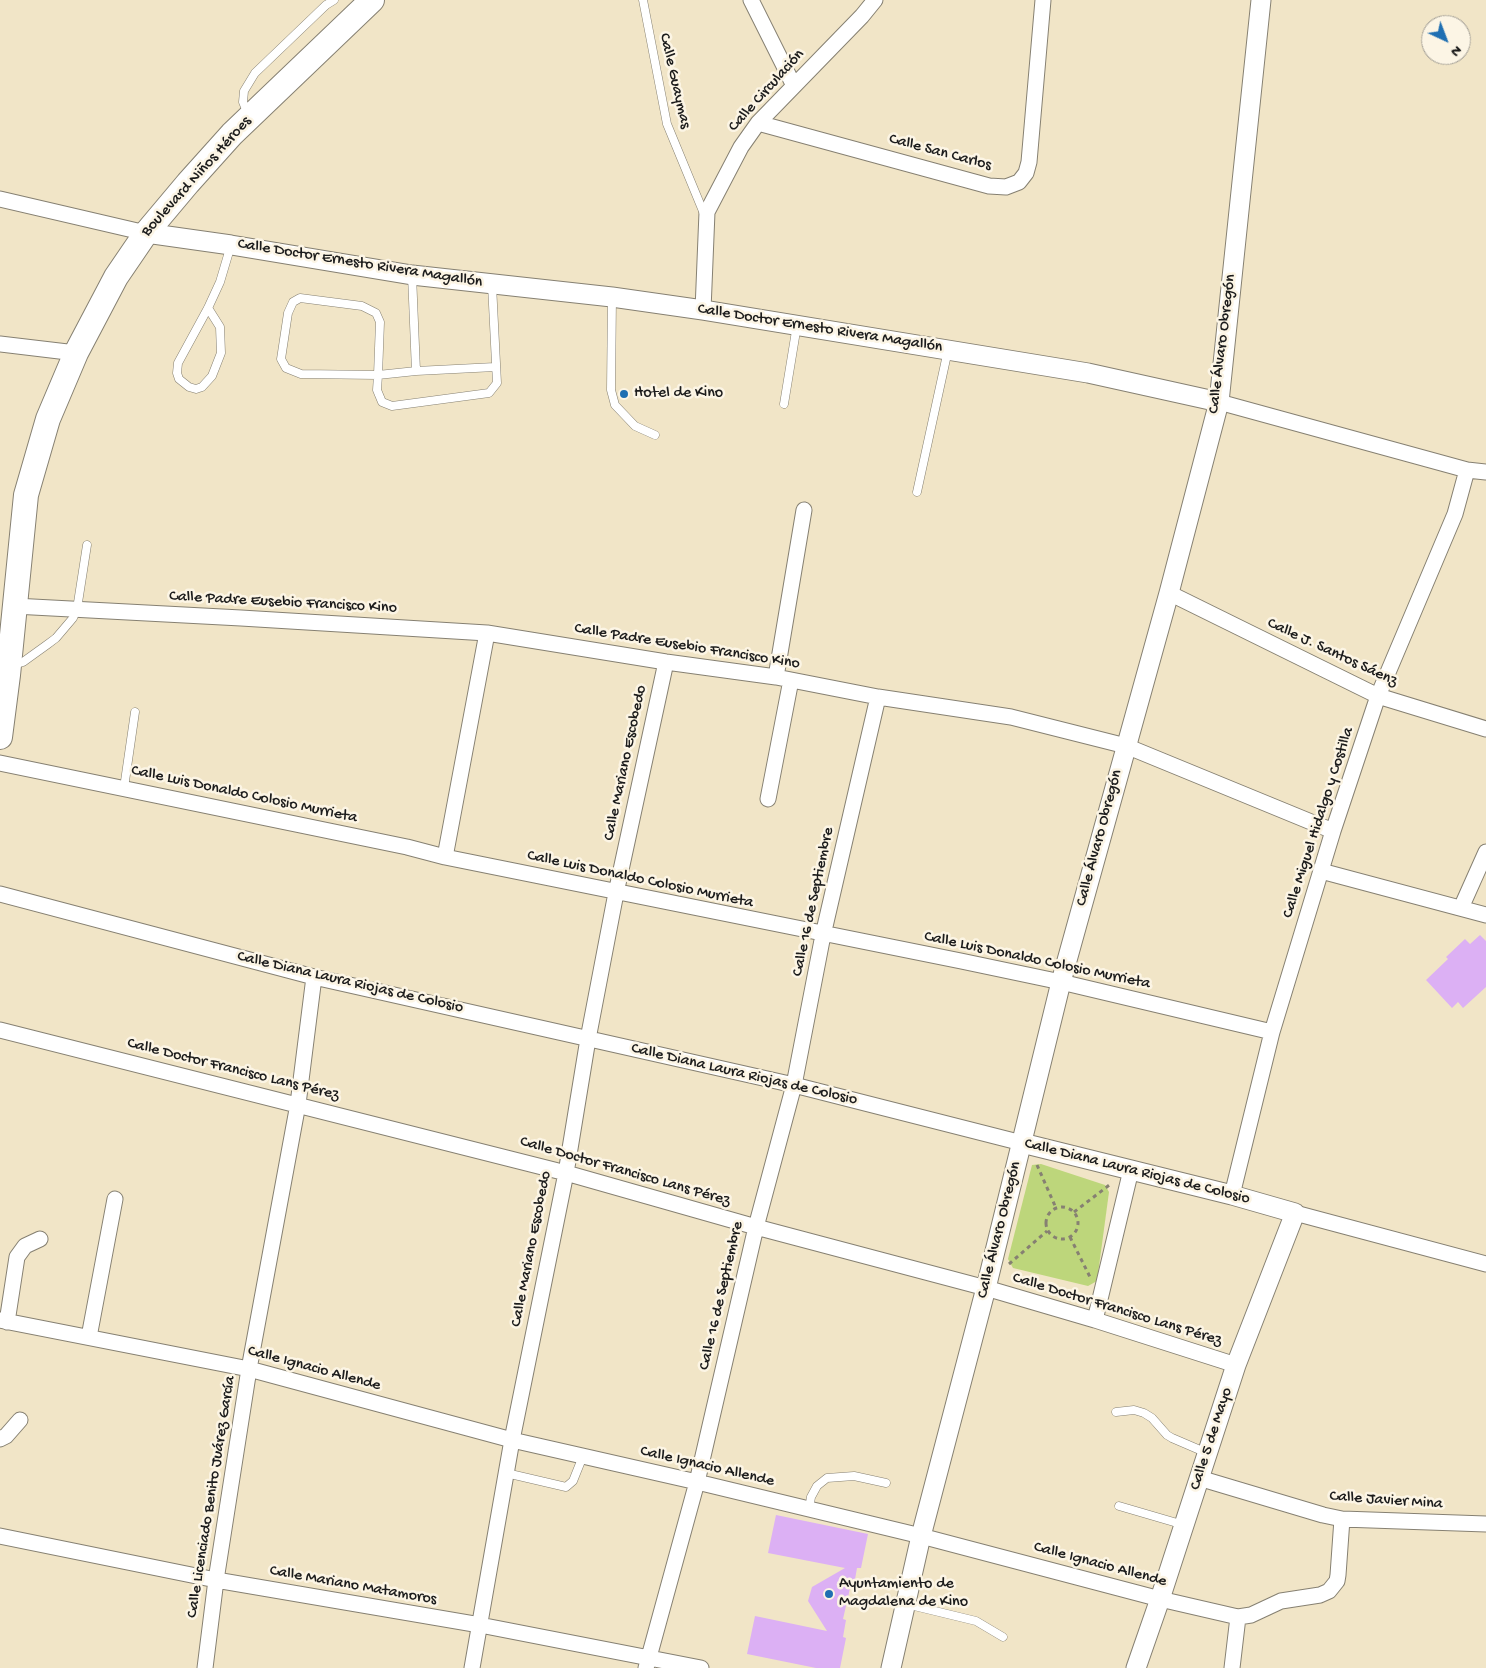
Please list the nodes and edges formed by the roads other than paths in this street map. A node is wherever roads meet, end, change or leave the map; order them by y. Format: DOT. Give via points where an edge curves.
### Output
graph roads {
  1 [pos="334,0"];
  2 [pos="643,0"];
  3 [pos="751,0"];
  4 [pos="875,0"];
  5 [pos="1043,0"];
  6 [pos="1261,0"];
  7 [pos="368,1"];
  8 [pos="794,86"];
  9 [pos="249,118"];
  10 [pos="758,123"];
  11 [pos="0,199"];
  12 [pos="707,221"];
  13 [pos="146,233"];
  14 [pos="232,245"];
  15 [pos="412,276"];
  16 [pos="492,284"];
  17 [pos="612,297"];
  18 [pos="208,308"];
  19 [pos="703,310"];
  20 [pos="797,325"];
  21 [pos="0,344"];
  22 [pos="948,350"];
  23 [pos="76,353"];
  24 [pos="495,367"];
  25 [pos="416,371"];
  26 [pos="378,375"];
  27 [pos="1219,402"];
  28 [pos="784,404"];
  29 [pos="655,434"];
  30 [pos="1467,470"];
  31 [pos="1486,472"];
  32 [pos="917,492"];
  33 [pos="804,510"];
  34 [pos="87,545"];
  35 [pos="1169,593"];
  36 [pos="14,606"];
  37 [pos="78,610"];
  38 [pos="487,633"];
  39 [pos="666,662"];
  40 [pos="9,667"];
  41 [pos="784,678"];
  42 [pos="1378,696"];
  43 [pos="878,697"];
  44 [pos="135,712"];
  45 [pos="1486,729"];
  46 [pos="0,737"];
  47 [pos="1126,746"];
  48 [pos="0,762"];
  49 [pos="124,788"];
  50 [pos="768,799"];
  51 [pos="1333,831"];
  52 [pos="1486,852"];
  53 [pos="444,858"];
  54 [pos="1321,871"];
  55 [pos="616,893"];
  56 [pos="0,894"];
  57 [pos="1461,908"];
  58 [pos="1486,915"];
  59 [pos="823,935"];
  60 [pos="314,976"];
  61 [pos="1061,982"];
  62 [pos="0,1030"];
  63 [pos="1272,1032"];
  64 [pos="588,1039"];
  65 [pos="794,1085"];
  66 [pos="298,1104"];
  67 [pos="1022,1143"];
  68 [pos="1131,1170"];
  69 [pos="566,1172"];
  70 [pos="1232,1195"];
  71 [pos="115,1199"];
  72 [pos="1295,1213"];
  73 [pos="756,1227"];
  74 [pos="40,1239"];
  75 [pos="1486,1264"];
  76 [pos="986,1288"];
  77 [pos="1095,1320"];
  78 [pos="4,1321"];
  79 [pos="89,1337"];
  80 [pos="1236,1365"];
  81 [pos="249,1369"];
  82 [pos="1116,1412"];
  83 [pos="20,1420"];
  84 [pos="0,1439"];
  85 [pos="512,1440"];
  86 [pos="1207,1454"];
  87 [pos="583,1456"];
  88 [pos="506,1472"];
  89 [pos="1199,1478"];
  90 [pos="697,1482"];
  91 [pos="886,1483"];
  92 [pos="1119,1506"];
  93 [pos="809,1509"];
  94 [pos="1342,1520"];
  95 [pos="1486,1524"];
  96 [pos="1184,1525"];
  97 [pos="0,1536"];
  98 [pos="921,1536"];
  99 [pos="216,1580"];
  100 [pos="1160,1599"];
  101 [pos="906,1604"];
  102 [pos="1238,1617"];
  103 [pos="480,1626"];
  104 [pos="1003,1637"];
  105 [pos="647,1663"];
  106 [pos="205,1668"];
  107 [pos="472,1668"];
  108 [pos="701,1668"];
  109 [pos="891,1668"];
  110 [pos="1136,1668"];
  111 [pos="1232,1668"];
  1 -- 9 [label="lane" via="276,52 249,82 243,102"];
  2 -- 12 [label="lane, Calle Guaymas" via="667,124"];
  3 -- 8 [label="street"];
  4 -- 8 [label="street, Calle Circulación"];
  5 -- 10 [label="street, Calle San Carlos" via="1029,162 1020,182 1006,187 989,186"];
  6 -- 27 [label="street, Calle Álvaro Obregón"];
  7 -- 9 [label="main road, Boulevard Niños Héroes"];
  8 -- 10 [label="street, Calle Circulación"];
  9 -- 13 [label="main road, Boulevard Niños Héroes"];
  10 -- 12 [label="street, Calle Circulación" via="730,166 708,212"];
  11 -- 13 [label="street"];
  12 -- 19 [label="street, Calle Circulación"];
  13 -- 14 [label="street, Calle Doctor Ernesto Rivera Magallón"];
  13 -- 23 [label="main road, Boulevard Niños Héroes" via="116,277"];
  14 -- 15 [label="street, Calle Doctor Ernesto Rivera Magallón"];
  14 -- 18 [label="lane"];
  15 -- 16 [label="street, Calle Doctor Ernesto Rivera Magallón"];
  15 -- 25 [label="lane"];
  16 -- 17 [label="street, Calle Doctor Ernesto Rivera Magallón"];
  16 -- 24 [label="lane"];
  17 -- 19 [label="street, Calle Doctor Ernesto Rivera Magallón"];
  17 -- 29 [label="lane" via="611,390 615,405 635,426"];
  18 -- 18 [label="lane" via="178,363 179,379 196,389 212,376 221,353 220,327"];
  19 -- 20 [label="street, Calle Doctor Ernesto Rivera Magallón"];
  20 -- 22 [label="street, Calle Doctor Ernesto Rivera Magallón"];
  20 -- 28 [label="lane"];
  21 -- 23 [label="street"];
  22 -- 27 [label="street, Calle Doctor Ernesto Rivera Magallón" via="1088,373"];
  22 -- 32 [label="lane"];
  23 -- 36 [label="main road, Boulevard Niños Héroes" via="48,419 26,495"];
  24 -- 25 [label="lane"];
  24 -- 26 [label="lane" via="496,383 489,393 392,406 382,402 377,390"];
  25 -- 26 [label="lane"];
  26 -- 26 [label="lane" via="380,322 376,313 362,306 300,298 293,302 288,313 281,359 286,368 301,374"];
  27 -- 30 [label="street, Calle Doctor Ernesto Rivera Magallón"];
  27 -- 35 [label="street, Calle Álvaro Obregón"];
  30 -- 31 [label="street, Calle Doctor Ernesto Rivera Magallón"];
  30 -- 42 [label="street, Calle Miguel Hidalgo y Costilla" via="1455,514"];
  33 -- 41 [label="street"];
  34 -- 37 [label="lane"];
  35 -- 42 [label="street, Calle J. Santos Sáenz"];
  35 -- 47 [label="street, Calle Álvaro Obregón"];
  36 -- 37 [label="street, Calle Padre Eusebio Francisco Kino"];
  36 -- 40 [label="main road, Boulevard Niños Héroes"];
  37 -- 38 [label="street, Calle Padre Eusebio Francisco Kino"];
  37 -- 40 [label="lane" via="56,638 23,662"];
  38 -- 39 [label="street, Calle Padre Eusebio Francisco Kino"];
  38 -- 53 [label="street"];
  39 -- 41 [label="street, Calle Padre Eusebio Francisco Kino"];
  39 -- 55 [label="street, Calle Mariano Escobedo"];
  40 -- 46 [label="main road, Boulevard Niños Héroes"];
  41 -- 43 [label="street, Calle Padre Eusebio Francisco Kino"];
  41 -- 50 [label="street"];
  42 -- 45 [label="street, Calle J. Santos Sáenz"];
  42 -- 51 [label="street, Calle Miguel Hidalgo y Costilla"];
  43 -- 47 [label="street, Calle Padre Eusebio Francisco Kino" via="1010,717"];
  43 -- 59 [label="street, Calle 16 de Septiembre"];
  44 -- 49 [label="lane"];
  47 -- 51 [label="street, Calle Padre Eusebio Francisco Kino"];
  47 -- 61 [label="street, Calle Álvaro Obregón"];
  48 -- 49 [label="street, Calle Luis Donaldo Colosio Murrieta"];
  49 -- 53 [label="street, Calle Luis Donaldo Colosio Murrieta" via="398,845"];
  51 -- 54 [label="street, Calle Miguel Hidalgo y Costilla"];
  52 -- 57 [label="street"];
  53 -- 55 [label="street, Calle Luis Donaldo Colosio Murrieta"];
  54 -- 57 [label="street"];
  54 -- 63 [label="street, Calle Miguel Hidalgo y Costilla"];
  55 -- 59 [label="street, Calle Luis Donaldo Colosio Murrieta"];
  55 -- 64 [label="street, Calle Mariano Escobedo"];
  56 -- 60 [label="street, Calle Diana Laura Riojas de Colosio"];
  57 -- 58 [label="street"];
  59 -- 61 [label="street, Calle Luis Donaldo Colosio Murrieta"];
  59 -- 65 [label="street, Calle 16 de Septiembre"];
  60 -- 64 [label="street, Calle Diana Laura Riojas de Colosio"];
  60 -- 66 [label="street, Calle Licenciado Benito Juárez García"];
  61 -- 63 [label="street, Calle Luis Donaldo Colosio Murrieta"];
  61 -- 67 [label="street, Calle Álvaro Obregón"];
  62 -- 66 [label="street, Calle Doctor Francisco Lans Pérez"];
  63 -- 70 [label="street, Calle Miguel Hidalgo y Costilla"];
  64 -- 65 [label="street, Calle Diana Laura Riojas de Colosio"];
  64 -- 69 [label="street, Calle Mariano Escobedo"];
  65 -- 67 [label="street, Calle Diana Laura Riojas de Colosio"];
  65 -- 73 [label="street, Calle 16 de Septiembre"];
  66 -- 69 [label="street, Calle Doctor Francisco Lans Pérez"];
  66 -- 81 [label="street, Calle Licenciado Benito Juárez García"];
  67 -- 68 [label="street, Calle Diana Laura Riojas de Colosio"];
  67 -- 76 [label="street, Calle Álvaro Obregón"];
  68 -- 70 [label="street, Calle Diana Laura Riojas de Colosio"];
  68 -- 77 [label="street"];
  69 -- 73 [label="street, Calle Doctor Francisco Lans Pérez"];
  69 -- 85 [label="street, Calle Mariano Escobedo"];
  70 -- 72 [label="street, Calle Diana Laura Riojas de Colosio"];
  71 -- 79 [label="street"];
  72 -- 75 [label="street, Calle Diana Laura Riojas de Colosio"];
  72 -- 80 [label="street, Calle 5 de Mayo"];
  73 -- 76 [label="street, Calle Doctor Francisco Lans Pérez"];
  73 -- 90 [label="street, Calle 16 de Septiembre"];
  74 -- 78 [label="street" via="26,1246 17,1256"];
  76 -- 77 [label="street, Calle Doctor Francisco Lans Pérez"];
  76 -- 98 [label="street, Calle Álvaro Obregón"];
  77 -- 80 [label="street, Calle Doctor Francisco Lans Pérez"];
  78 -- 79 [label="street, Calle Ignacio Allende"];
  79 -- 81 [label="street, Calle Ignacio Allende"];
  80 -- 86 [label="street, Calle 5 de Mayo"];
  81 -- 85 [label="street, Calle Ignacio Allende"];
  81 -- 99 [label="street, Calle Licenciado Benito Juárez García"];
  82 -- 86 [label="lane" via="1134,1410 1144,1413 1167,1435"];
  83 -- 84 [label="street"];
  85 -- 87 [label="street, Calle Ignacio Allende"];
  85 -- 88 [label="street, Calle Mariano Escobedo"];
  86 -- 89 [label="street, Calle 5 de Mayo"];
  87 -- 88 [label="lane" via="574,1481 566,1487"];
  87 -- 90 [label="street, Calle Ignacio Allende"];
  88 -- 103 [label="street, Calle Mariano Escobedo"];
  89 -- 94 [label="street, Calle Javier Mina"];
  89 -- 96 [label="street, Calle 5 de Mayo"];
  90 -- 93 [label="street, Calle Ignacio Allende"];
  90 -- 105 [label="street, Calle 16 de Septiembre"];
  91 -- 93 [label="lane" via="854,1476 827,1478 817,1486"];
  92 -- 96 [label="lane"];
  93 -- 98 [label="street, Calle Ignacio Allende"];
  94 -- 95 [label="street, Calle Javier Mina"];
  94 -- 102 [label="street, Calle Ignacio Allende" via="1337,1581 1329,1591 1281,1601 1251,1615"];
  96 -- 100 [label="street, Calle 5 de Mayo"];
  97 -- 99 [label="street, Calle Mariano Matamoros"];
  98 -- 100 [label="street, Calle Ignacio Allende"];
  98 -- 101 [label="street, Calle Álvaro Obregón"];
  99 -- 103 [label="street, Calle Mariano Matamoros"];
  99 -- 106 [label="street, Calle Licenciado Benito Juárez García"];
  100 -- 102 [label="street, Calle Ignacio Allende"];
  100 -- 110 [label="street, Calle 5 de Mayo"];
  101 -- 104 [label="lane" via="976,1621"];
  101 -- 109 [label="street, Calle Álvaro Obregón"];
  102 -- 111 [label="street"];
  103 -- 105 [label="street, Calle Mariano Matamoros"];
  103 -- 107 [label="street, Calle Mariano Escobedo"];
  105 -- 108 [label="street, Calle Mariano Matamoros"];
}
